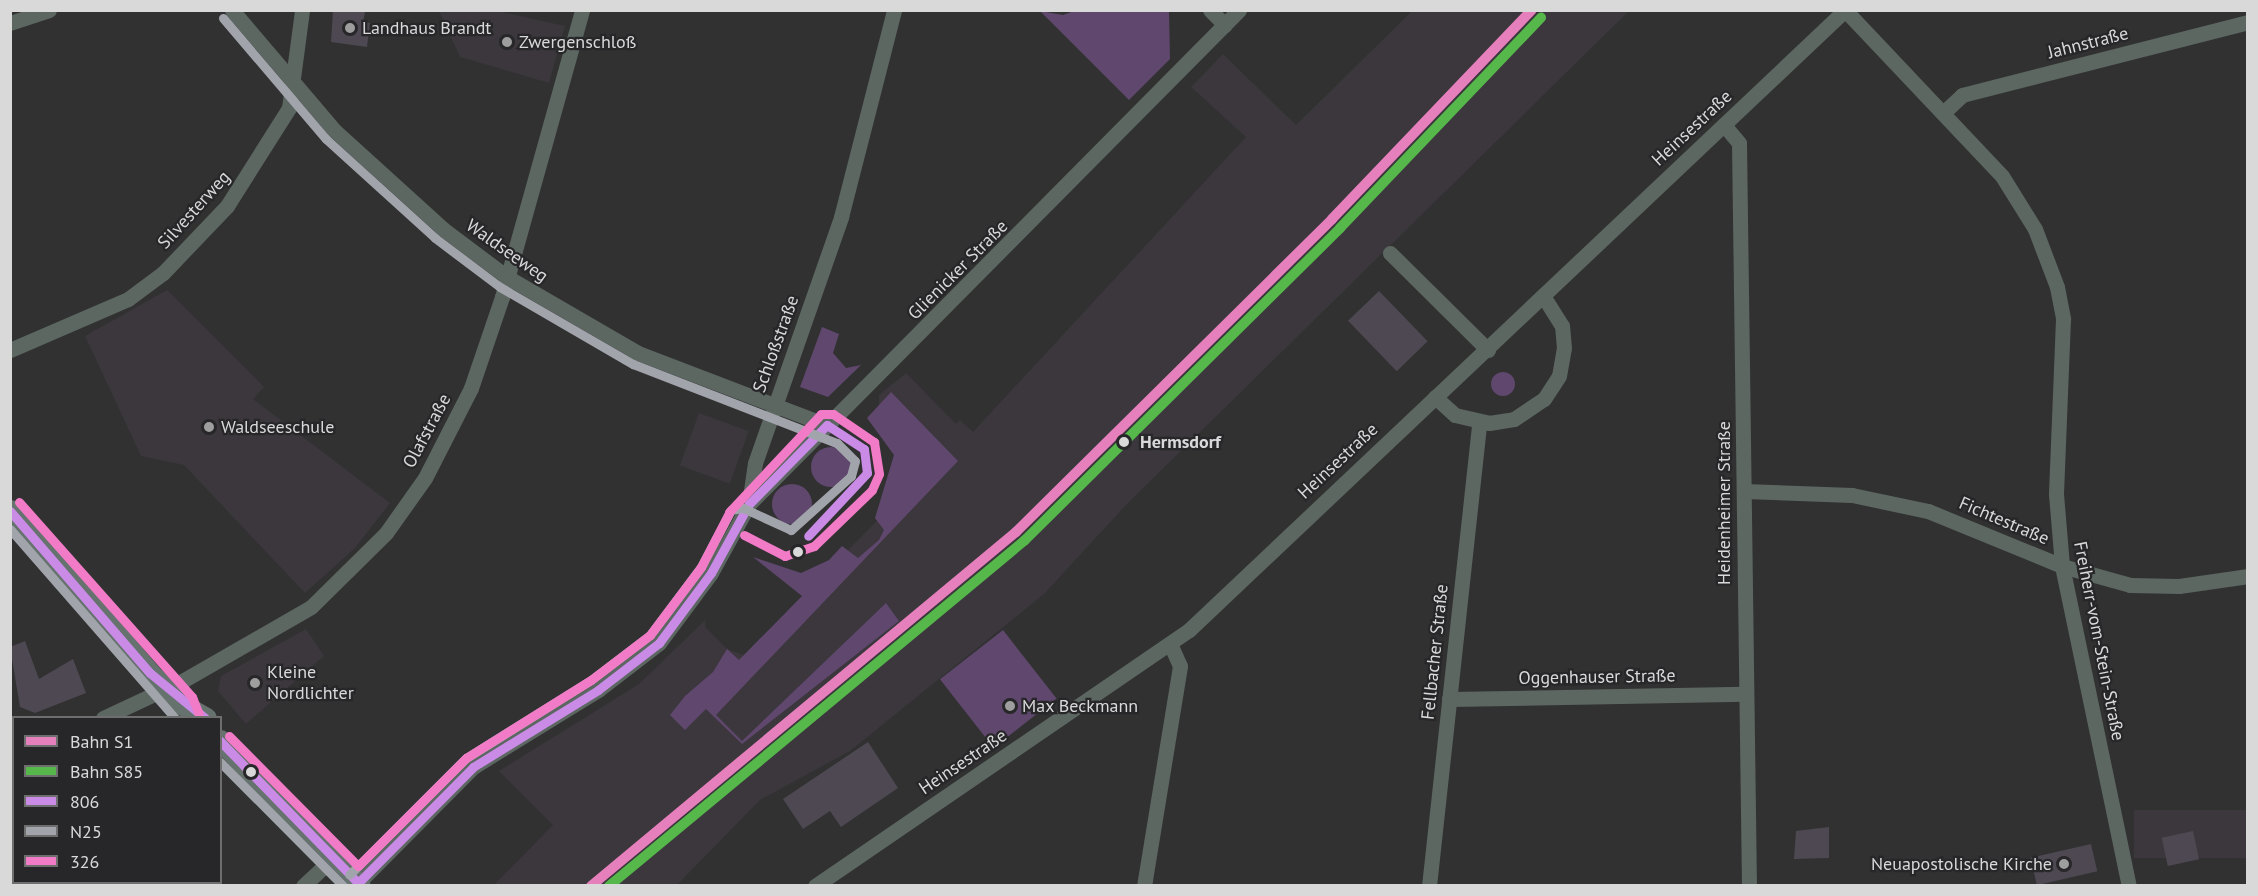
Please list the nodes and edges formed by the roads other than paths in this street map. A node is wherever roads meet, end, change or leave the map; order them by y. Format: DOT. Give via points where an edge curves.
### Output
graph roads {
  1 [pos="49,10"];
  2 [pos="232,10"];
  3 [pos="302,10"];
  4 [pos="582,10"];
  5 [pos="894,10"];
  6 [pos="1210,10"];
  7 [pos="1239,10"];
  8 [pos="1845,10"];
  9 [pos="2247,22"];
  10 [pos="10,23"];
  11 [pos="1225,25"];
  12 [pos="292,83"];
  13 [pos="1944,112"];
  14 [pos="1724,125"];
  15 [pos="1389,253"];
  16 [pos="507,278"];
  17 [pos="1544,297"];
  18 [pos="10,350"];
  19 [pos="1488,350"];
  20 [pos="1435,397"];
  21 [pos="774,405"];
  22 [pos="1479,422"];
  23 [pos="827,425"];
  24 [pos="1744,491"];
  25 [pos="749,504"];
  26 [pos="10,510"];
  27 [pos="2061,566"];
  28 [pos="2247,576"];
  29 [pos="1170,644"];
  30 [pos="167,689"];
  31 [pos="1745,694"];
  32 [pos="1449,699"];
  33 [pos="186,711"];
  34 [pos="105,716"];
  35 [pos="204,716"];
  36 [pos="222,744"];
  37 [pos="333,858"];
  38 [pos="359,884"];
  39 [pos="303,885"];
  40 [pos="815,885"];
  41 [pos="1144,885"];
  42 [pos="1429,885"];
  43 [pos="1749,885"];
  44 [pos="2129,885"];
  1 -- 10 [label="street"];
  2 -- 12 [label="street, Waldseeweg"];
  3 -- 12 [label="street, Silvesterweg"];
  4 -- 16 [label="street, Olafstraße"];
  5 -- 21 [label="street, Schloßstraße" via="841,217"];
  6 -- 11 [label="street"];
  7 -- 11 [label="street, Glienicker Straße"];
  8 -- 13 [label="street, Freiherr-vom-Stein-Straße"];
  8 -- 14 [label="street, Heinsestraße"];
  9 -- 13 [label="street, Jahnstraße" via="1962,95"];
  11 -- 23 [label="street, Glienicker Straße"];
  12 -- 16 [label="street, Waldseeweg" via="392,186"];
  12 -- 18 [label="street, Silvesterweg" via="289,108 248,180 163,273 128,299"];
  13 -- 27 [label="street, Freiherr-vom-Stein-Straße" via="2002,176 2036,229 2057,287 2063,319 2056,494"];
  14 -- 17 [label="street, Heinsestraße"];
  14 -- 24 [label="street, Heidenheimer Straße" via="1739,142"];
  15 -- 19 [label="street"];
  16 -- 21 [label="street, Waldseeweg" via="610,340"];
  16 -- 30 [label="street, Olafstraße" via="451,432 386,533 311,607"];
  17 -- 19 [label="street, Heinsestraße"];
  17 -- 22 [label="street" via="1564,333 1563,364 1552,388 1514,419"];
  19 -- 20 [label="street, Heinsestraße"];
  20 -- 22 [label="street" via="1455,415"];
  20 -- 29 [label="street, Heinsestraße"];
  21 -- 23 [label="street, Waldseeweg"];
  21 -- 25 [label="street, Schloßstraße" via="750,481"];
  22 -- 32 [label="street, Fellbacher Straße"];
  23 -- 25 [label="street, Glienicker Straße"];
  24 -- 27 [label="street, Fichtestraße" via="1815,492 1899,504 1970,525"];
  24 -- 31 [label="street, Heidenheimer Straße"];
  25 -- 38 [label="street, Schloßstraße" via="711,573 659,643 598,690 473,767"];
  26 -- 30 [label="main road"];
  27 -- 28 [label="street, Fichtestraße" via="2104,580 2158,587"];
  27 -- 44 [label="street, Freiherr-vom-Stein-Straße"];
  29 -- 40 [label="street, Heinsestraße"];
  29 -- 41 [label="street" via="1180,666"];
  30 -- 33 [label="main road"];
  30 -- 34 [label="street, Olafstraße"];
  31 -- 32 [label="street, Oggenhauser Straße"];
  31 -- 43 [label="street, Heidenheimer Straße"];
  32 -- 42 [label="street, Fellbacher Straße"];
  33 -- 35 [label="main road"];
  36 -- 37 [label="main road"];
  37 -- 38 [label="main road"];
  37 -- 39 [label="street"];
}
